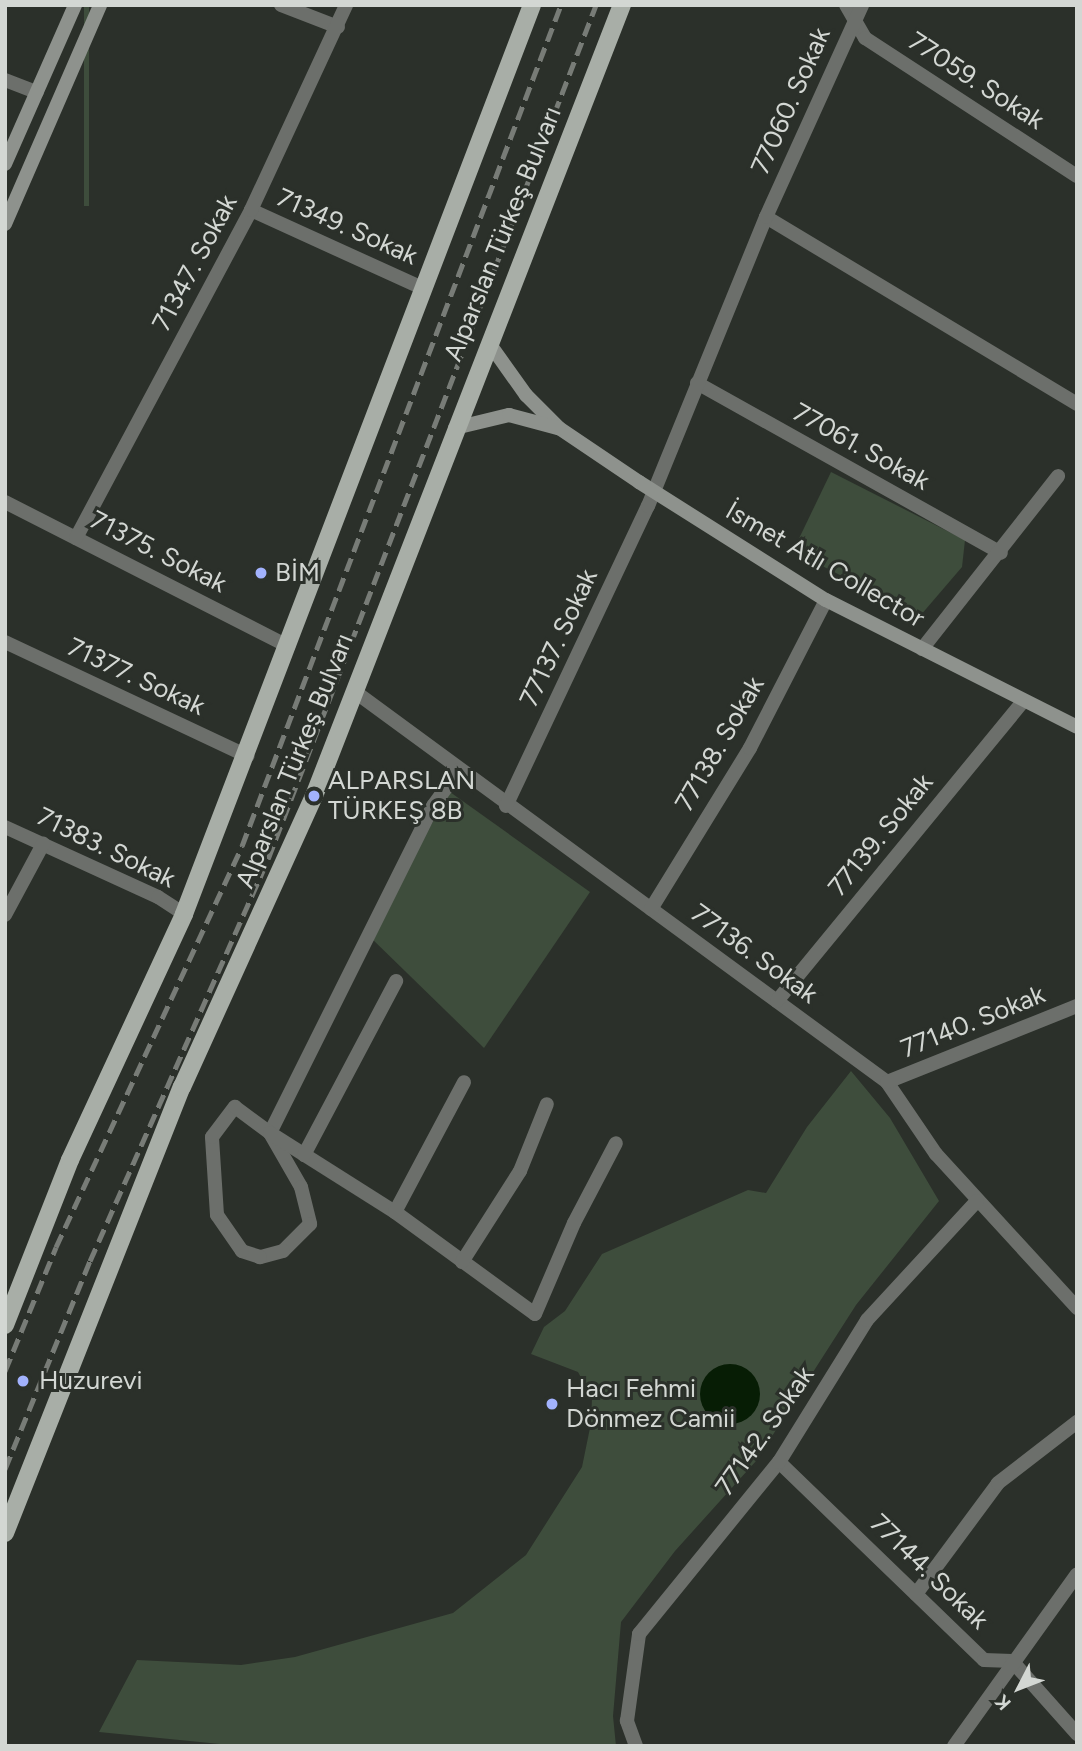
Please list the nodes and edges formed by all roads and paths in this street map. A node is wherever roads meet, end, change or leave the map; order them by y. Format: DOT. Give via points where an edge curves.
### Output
graph roads {
  1 [pos="75,5"];
  2 [pos="100,5"];
  3 [pos="281,5"];
  4 [pos="346,5"];
  5 [pos="531,5"];
  6 [pos="622,5"];
  7 [pos="846,5"];
  8 [pos="862,5"];
  9 [pos="855,20"];
  10 [pos="338,27"];
  11 [pos="5,79"];
  12 [pos="37,92"];
  13 [pos="5,164"];
  14 [pos="1077,176"];
  15 [pos="251,210"];
  16 [pos="766,217"];
  17 [pos="5,224"];
  18 [pos="422,288"];
  19 [pos="489,343"];
  20 [pos="697,383"];
  21 [pos="1077,404"];
  22 [pos="455,428"];
  23 [pos="559,428"];
  24 [pos="1058,476"];
  25 [pos="654,491"];
  26 [pos="5,502"];
  27 [pos="76,538"];
  28 [pos="1000,554"];
  29 [pos="827,600"];
  30 [pos="5,642"];
  31 [pos="288,646"];
  32 [pos="922,649"];
  33 [pos="354,691"];
  34 [pos="1023,701"];
  35 [pos="1077,727"];
  36 [pos="247,756"];
  37 [pos="458,769"];
  38 [pos="506,806"];
  39 [pos="5,827"];
  40 [pos="43,844"];
  41 [pos="651,909"];
  42 [pos="184,914"];
  43 [pos="5,915"];
  44 [pos="396,981"];
  45 [pos="777,1000"];
  46 [pos="1077,1006"];
  47 [pos="464,1082"];
  48 [pos="887,1082"];
  49 [pos="547,1104"];
  50 [pos="270,1133"];
  51 [pos="616,1143"];
  52 [pos="304,1155"];
  53 [pos="977,1201"];
  54 [pos="395,1212"];
  55 [pos="462,1262"];
  56 [pos="1077,1308"];
  57 [pos="5,1325"];
  58 [pos="1077,1422"];
  59 [pos="779,1462"];
  60 [pos="5,1533"];
  61 [pos="1077,1574"];
  62 [pos="916,1594"];
  63 [pos="1012,1661"];
  64 [pos="1077,1734"];
  65 [pos="636,1746"];
  66 [pos="954,1746"];
  1 -- 12 [label="main road"];
  2 -- 17 [label="main road"];
  3 -- 10 [label="street"];
  4 -- 10 [label="street, 71347. Sokak"];
  5 -- 18 [label="main road, Alparslan Türkeş Bulvarı"];
  6 -- 19 [label="main road, Alparslan Türkeş Bulvarı"];
  7 -- 9 [label="street, 77059. Sokak"];
  8 -- 9 [label="street, 77060. Sokak"];
  9 -- 14 [label="street, 77059. Sokak" via="865,38"];
  9 -- 16 [label="street, 77060. Sokak"];
  10 -- 15 [label="street, 71347. Sokak"];
  11 -- 12 [label="street"];
  12 -- 13 [label="main road"];
  15 -- 18 [label="street, 71349. Sokak"];
  15 -- 27 [label="street, 71347. Sokak"];
  16 -- 20 [label="street, 77060. Sokak"];
  16 -- 21 [label="street"];
  18 -- 31 [label="main road, Alparslan Türkeş Bulvarı"];
  19 -- 22 [label="main road, Alparslan Türkeş Bulvarı"];
  19 -- 23 [label="main road" via="526,395"];
  20 -- 25 [label="street, 77137. Sokak"];
  20 -- 28 [label="street, 77061. Sokak"];
  22 -- 23 [label="main road" via="509,415"];
  22 -- 33 [label="main road, Alparslan Türkeş Bulvarı"];
  23 -- 25 [label="main road, İsmet Atlı Collector"];
  24 -- 28 [label="street"];
  25 -- 29 [label="main road, İsmet Atlı Collector"];
  25 -- 38 [label="street, 77137. Sokak"];
  26 -- 27 [label="street, 71375. Sokak"];
  27 -- 31 [label="street, 71375. Sokak"];
  28 -- 32 [label="street"];
  29 -- 32 [label="main road, İsmet Atlı Collector"];
  29 -- 41 [label="street, 77138. Sokak" via="750,748"];
  30 -- 36 [label="street, 71377. Sokak"];
  31 -- 36 [label="main road, Alparslan Türkeş Bulvarı"];
  32 -- 34 [label="main road, İsmet Atlı Collector"];
  33 -- 37 [label="street, 77136. Sokak"];
  33 -- 60 [label="main road, Alparslan Türkeş Bulvarı" via="314,796 182,1087"];
  34 -- 35 [label="main road, İsmet Atlı Collector"];
  34 -- 45 [label="street, 77139. Sokak"];
  36 -- 42 [label="main road, Alparslan Türkeş Bulvarı"];
  37 -- 38 [label="street, 77136. Sokak"];
  37 -- 50 [label="street" via="433,807"];
  38 -- 41 [label="street, 77136. Sokak"];
  39 -- 40 [label="street, 71383. Sokak"];
  40 -- 42 [label="street, 71383. Sokak"];
  40 -- 43 [label="street"];
  41 -- 45 [label="street, 77136. Sokak"];
  42 -- 57 [label="main road, Alparslan Türkeş Bulvarı" via="70,1160"];
  44 -- 52 [label="street"];
  45 -- 48 [label="street, 77136. Sokak"];
  46 -- 48 [label="street, 77140. Sokak"];
  47 -- 54 [label="street"];
  48 -- 53 [label="street, 77136. Sokak" via="936,1154"];
  49 -- 55 [label="street" via="520,1171"];
  50 -- 50 [label="street" via="301,1187 310,1224 283,1251 260,1257 242,1251 217,1215 212,1137 235,1107"];
  50 -- 52 [label="street"];
  51 -- 55 [label="street" via="574,1223 535,1314"];
  52 -- 54 [label="street"];
  53 -- 56 [label="street, 77136. Sokak"];
  53 -- 59 [label="street, 77142. Sokak" via="867,1320"];
  54 -- 55 [label="street"];
  58 -- 62 [label="street" via="998,1483"];
  59 -- 62 [label="street, 77144. Sokak"];
  59 -- 65 [label="street, 77142. Sokak" via="639,1634 627,1721"];
  61 -- 63 [label="street"];
  62 -- 63 [label="street, 77144. Sokak" via="984,1660"];
  63 -- 64 [label="street"];
  63 -- 66 [label="street"];
}
